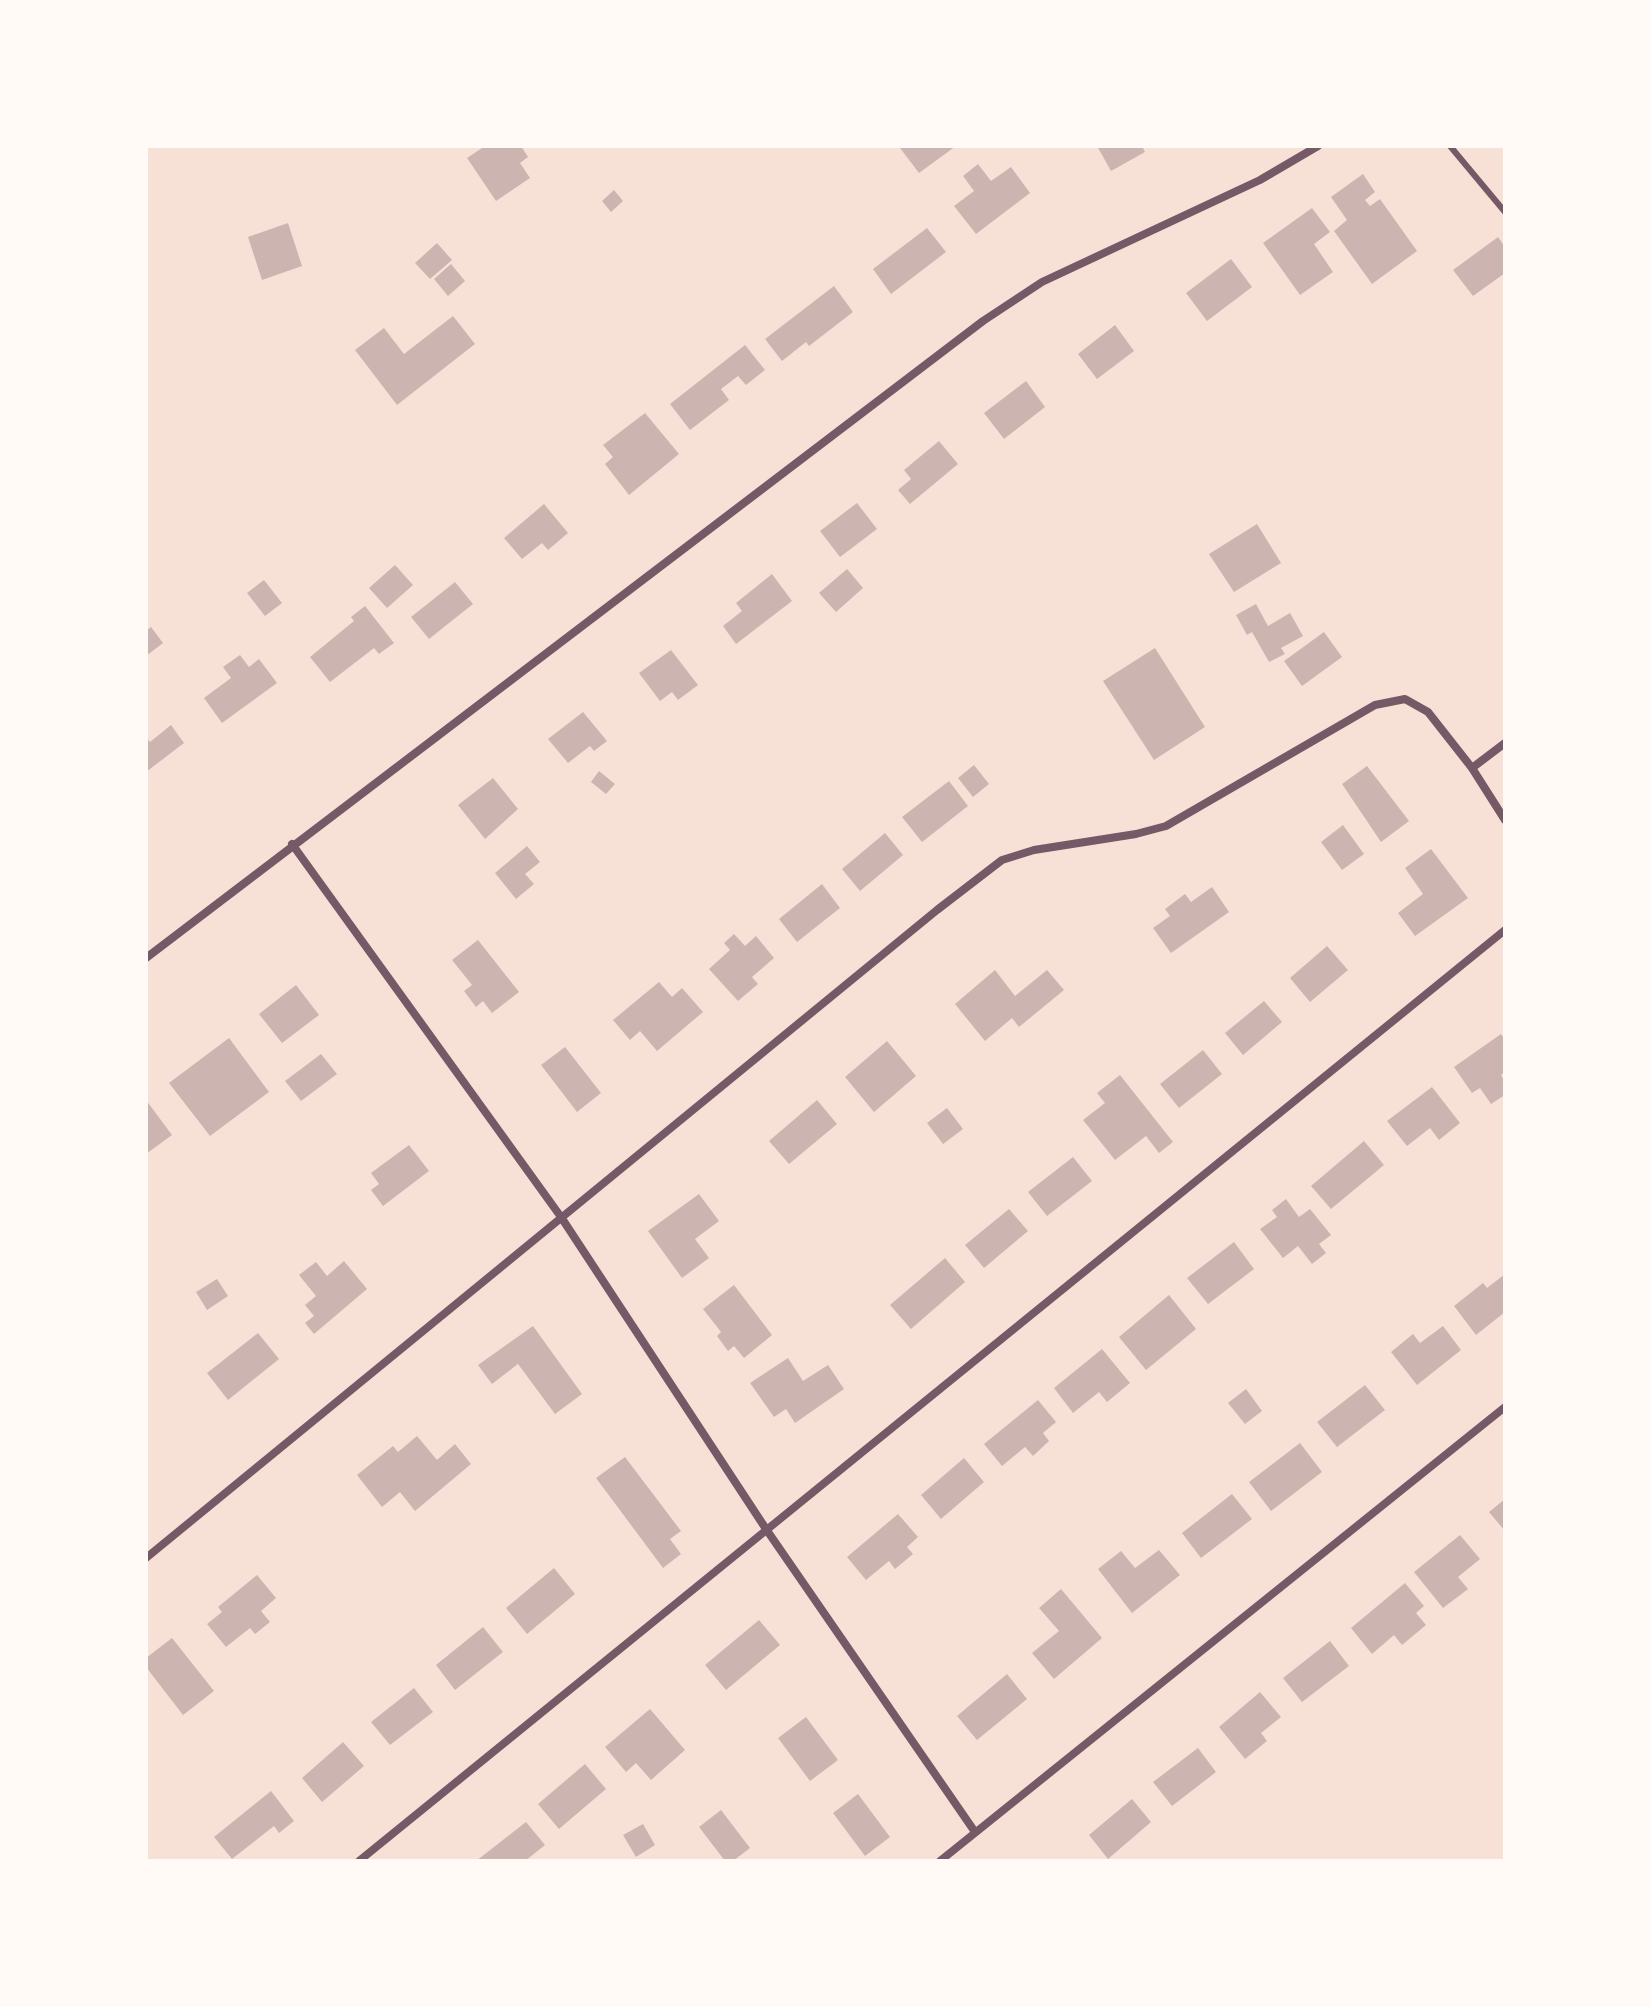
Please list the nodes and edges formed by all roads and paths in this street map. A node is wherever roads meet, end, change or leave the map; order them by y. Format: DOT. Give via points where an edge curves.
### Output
graph roads {
  1 [pos="1318,146"];
  2 [pos="1450,146"];
  3 [pos="1505,212"];
  4 [pos="1505,743"];
  5 [pos="1472,768"];
  6 [pos="1505,820"];
  7 [pos="292,844"];
  8 [pos="1505,930"];
  9 [pos="146,958"];
  10 [pos="561,1217"];
  11 [pos="1505,1407"];
  12 [pos="766,1529"];
  13 [pos="146,1558"];
  14 [pos="975,1832"];
  15 [pos="359,1861"];
  16 [pos="940,1861"];
  1 -- 7 [label="street" via="1260,180 1042,282 983,321"];
  2 -- 3 [label="lane"];
  4 -- 5 [label="street"];
  5 -- 6 [label="street"];
  5 -- 10 [label="street" via="1428,712 1405,699 1375,705 1166,826 1002,860"];
  7 -- 9 [label="street"];
  7 -- 10 [label="street"];
  8 -- 12 [label="street"];
  10 -- 12 [label="street"];
  10 -- 13 [label="street"];
  11 -- 14 [label="street"];
  12 -- 14 [label="street"];
  12 -- 15 [label="street"];
  14 -- 16 [label="street"];
}
